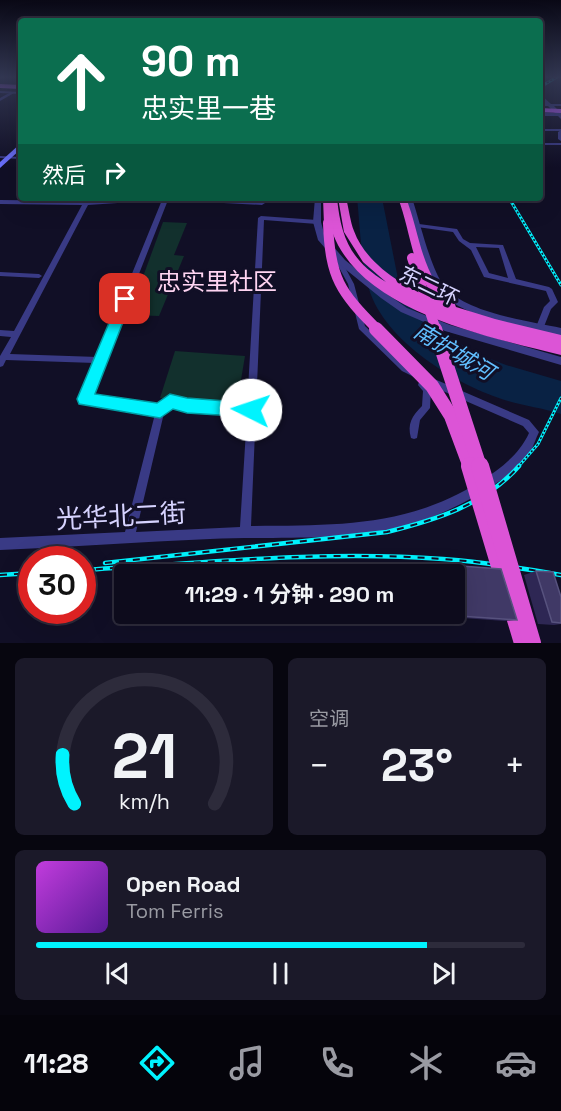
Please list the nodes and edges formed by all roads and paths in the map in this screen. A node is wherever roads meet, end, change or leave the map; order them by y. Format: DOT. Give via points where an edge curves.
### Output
graph roads {
  1 [pos="543,109"];
  2 [pos="558,111"];
  3 [pos="543,130"];
  4 [pos="561,131"];
  5 [pos="561,142"];
  6 [pos="543,144"];
  7 [pos="18,147"];
  8 [pos="4,158"];
  9 [pos="0,166"];
  10 [pos="117,201"];
  11 [pos="165,201"];
  12 [pos="262,201"];
  13 [pos="318,201"];
  14 [pos="327,201"];
  15 [pos="333,201"];
  16 [pos="342,201"];
  17 [pos="401,201"];
  18 [pos="409,201"];
  19 [pos="0,202"];
  20 [pos="85,203"];
  21 [pos="261,218"];
  22 [pos="317,222"];
  23 [pos="419,226"];
  24 [pos="321,238"];
  25 [pos="423,241"];
  26 [pos="469,245"];
  27 [pos="415,255"];
  28 [pos="344,259"];
  29 [pos="0,274"];
  30 [pos="39,276"];
  31 [pos="513,281"];
  32 [pos="470,317"];
  33 [pos="540,327"];
  34 [pos="561,332"];
  35 [pos="0,333"];
  36 [pos="17,334"];
  37 [pos="561,340"];
  38 [pos="561,350"];
  39 [pos="100,360"];
  40 [pos="2,361"];
  41 [pos="561,361"];
  42 [pos="405,369"];
  43 [pos="251,410"];
  44 [pos="160,411"];
  45 [pos="414,435"];
  46 [pos="245,532"];
  47 [pos="129,538"];
  48 [pos="0,544"];
  49 [pos="523,643"];
  50 [pos="532,643"];
  1 -- 2 [label="main road"];
  3 -- 4 [label="street"];
  4 -- 5 [label="street"];
  5 -- 6 [label="street"];
  7 -- 8 [label="main road"];
  8 -- 9 [label="main road"];
  10 -- 20 [label="street"];
  11 -- 39 [label="street"];
  12 -- 21 [label="street"];
  13 -- 22 [label="street"];
  14 -- 49 [label="highway, bridge" via="329,255 338,284 348,300 432,386 451,416 464,446"];
  15 -- 28 [label="highway, 东二环"];
  16 -- 32 [label="highway, 东二环" via="343,218 352,242 374,267 412,294"];
  17 -- 27 [label="highway"];
  18 -- 23 [label="street"];
  19 -- 20 [label="street"];
  20 -- 36 [label="street"];
  21 -- 22 [label="street"];
  21 -- 43 [label="street"];
  22 -- 24 [label="street"];
  23 -- 25 [label="street"];
  23 -- 26 [label="street" via="455,230"];
  24 -- 28 [label="highway"];
  24 -- 28 [label="street"];
  25 -- 27 [label="highway"];
  25 -- 33 [label="street" via="438,283 454,300"];
  26 -- 31 [label="street" via="486,275"];
  26 -- 31 [label="street" via="501,246"];
  27 -- 32 [label="highway" via="434,292"];
  27 -- 50 [label="highway, bridge"];
  28 -- 38 [label="highway, 东二环" via="412,303 470,326"];
  28 -- 41 [label="street" via="362,280 404,310 448,328"];
  28 -- 42 [label="street" via="362,327"];
  29 -- 30 [label="street"];
  31 -- 33 [label="street" via="549,289 554,302"];
  32 -- 37 [label="highway, 东二环"];
  33 -- 34 [label="street"];
  35 -- 36 [label="street"];
  36 -- 40 [label="street"];
  39 -- 40 [label="street"];
  39 -- 44 [label="street" via="85,399"];
  42 -- 45 [label="street" via="427,389 426,408 416,418"];
  42 -- 46 [label="street, 光华北二街" via="526,423 534,432 532,441 498,477 454,503 400,522 335,531"];
  43 -- 44 [label="street" via="170,401"];
  43 -- 46 [label="street"];
  44 -- 47 [label="street"];
  46 -- 47 [label="street, 光华北二街"];
  47 -- 48 [label="street, 光华北二街"];
}
